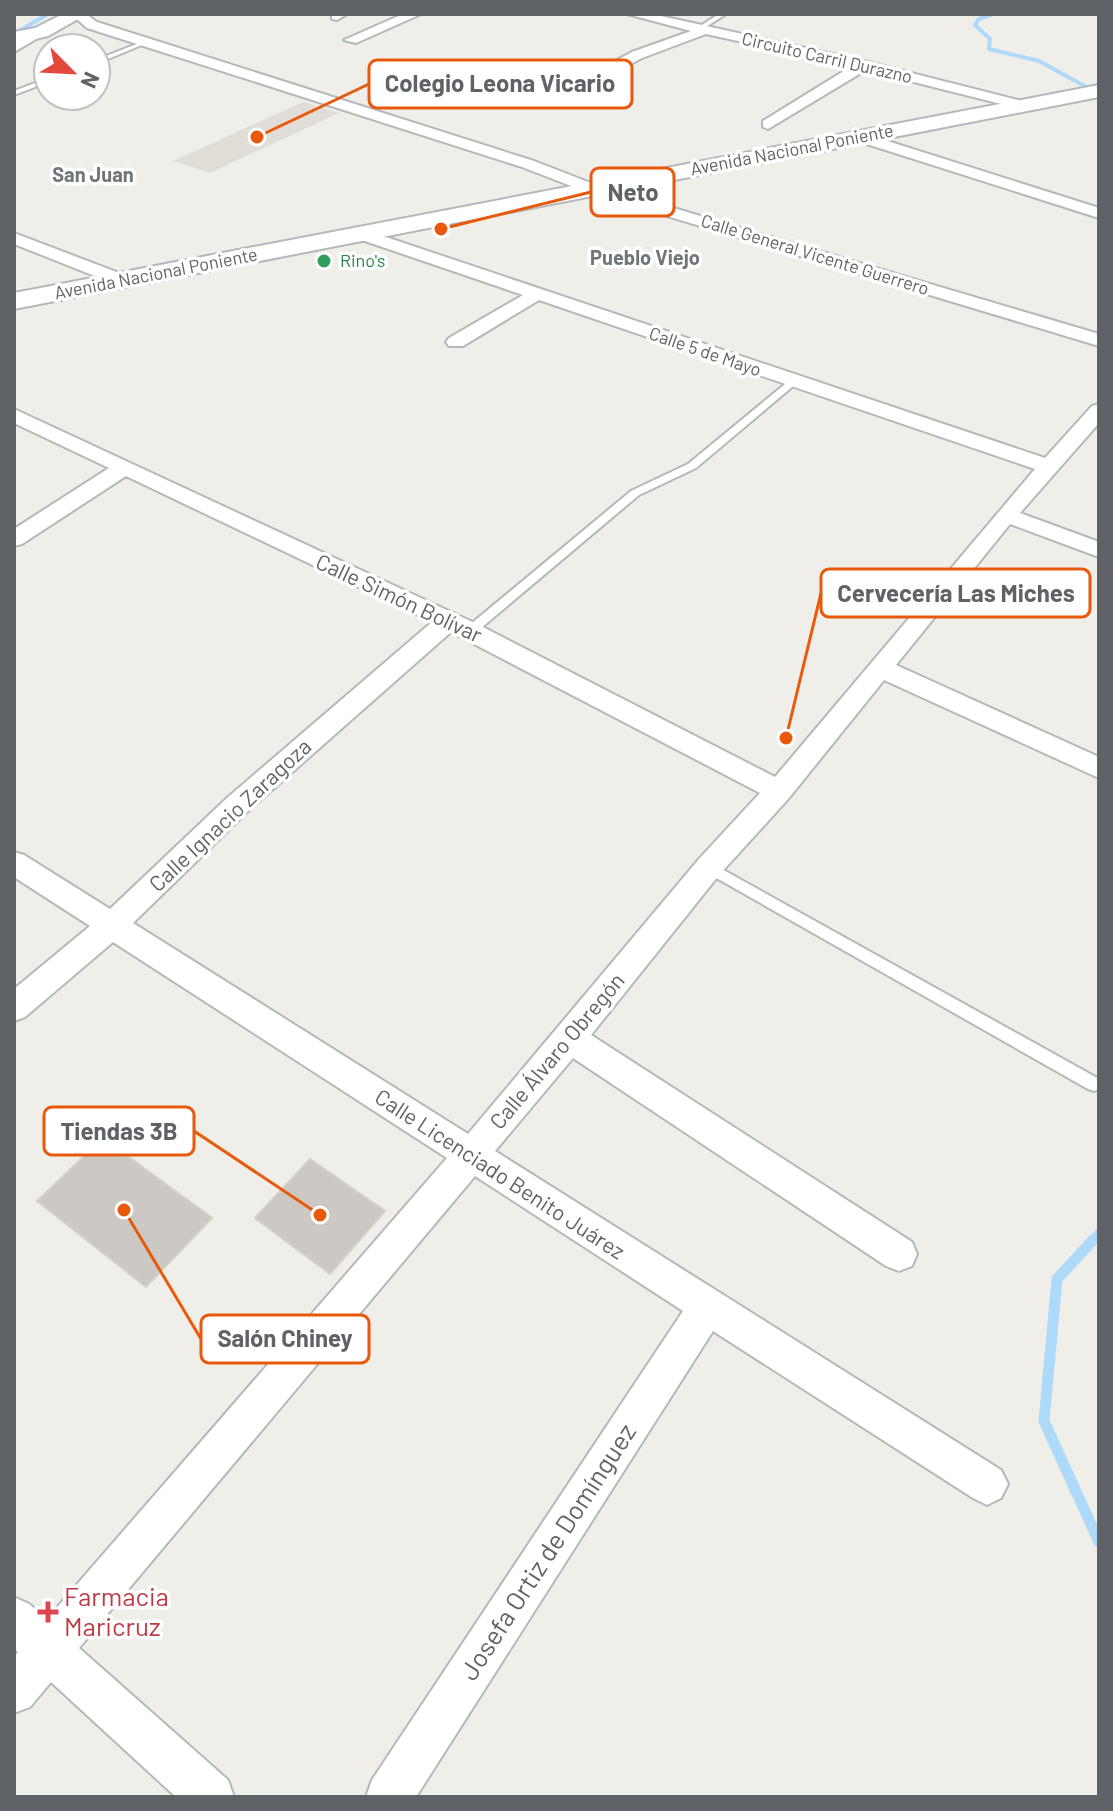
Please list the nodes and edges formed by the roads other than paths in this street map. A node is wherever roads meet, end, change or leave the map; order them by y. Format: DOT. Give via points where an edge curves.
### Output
graph roads {
  1 [pos="78,14"];
  2 [pos="414,14"];
  3 [pos="634,14"];
  4 [pos="723,14"];
  5 [pos="702,30"];
  6 [pos="41,32"];
  7 [pos="32,37"];
  8 [pos="351,40"];
  9 [pos="146,42"];
  10 [pos="14,48"];
  11 [pos="112,56"];
  12 [pos="864,65"];
  13 [pos="1092,92"];
  14 [pos="551,101"];
  15 [pos="1021,105"];
  16 [pos="768,124"];
  17 [pos="859,137"];
  18 [pos="590,188"];
  19 [pos="1099,213"];
  20 [pos="362,234"];
  21 [pos="14,238"];
  22 [pos="121,280"];
  23 [pos="537,294"];
  24 [pos="14,301"];
  25 [pos="1099,340"];
  26 [pos="456,342"];
  27 [pos="793,382"];
  28 [pos="1099,410"];
  29 [pos="14,415"];
  30 [pos="1049,467"];
  31 [pos="124,468"];
  32 [pos="1006,515"];
  33 [pos="14,539"];
  34 [pos="1099,550"];
  35 [pos="458,626"];
  36 [pos="881,668"];
  37 [pos="1099,768"];
  38 [pos="779,791"];
  39 [pos="14,863"];
  40 [pos="709,867"];
  41 [pos="112,925"];
  42 [pos="14,1008"];
  43 [pos="569,1038"];
  44 [pos="1094,1084"];
  45 [pos="470,1155"];
  46 [pos="899,1254"];
  47 [pos="707,1307"];
  48 [pos="987,1484"];
  49 [pos="14,1619"];
  50 [pos="48,1653"];
  51 [pos="14,1691"];
  52 [pos="211,1797"];
  53 [pos="389,1797"];
  1 -- 6 [label="street"];
  1 -- 9 [label="street, Calle General Vicente Guerrero" via="92,25"];
  2 -- 8 [label="street"];
  3 -- 5 [label="street, Circuito Carril Durazno"];
  4 -- 5 [label="lane"];
  5 -- 12 [label="street, Circuito Carril Durazno"];
  5 -- 14 [label="street" via="637,55"];
  7 -- 10 [label="street"];
  9 -- 11 [label="lane"];
  9 -- 18 [label="street, Calle General Vicente Guerrero"];
  12 -- 15 [label="street, Circuito Carril Durazno"];
  12 -- 16 [label="street"];
  13 -- 15 [label="street, Avenida Nacional Poniente"];
  15 -- 17 [label="street, Avenida Nacional Poniente"];
  17 -- 18 [label="street, Avenida Nacional Poniente"];
  17 -- 19 [label="street"];
  18 -- 20 [label="street, Avenida Nacional Poniente"];
  18 -- 25 [label="street, Calle General Vicente Guerrero"];
  20 -- 22 [label="street, Avenida Nacional Poniente"];
  20 -- 23 [label="street, Calle 5 de Mayo"];
  21 -- 22 [label="street"];
  22 -- 24 [label="street, Avenida Nacional Poniente"];
  23 -- 26 [label="street"];
  23 -- 27 [label="street, Calle 5 de Mayo"];
  27 -- 30 [label="street, Calle 5 de Mayo"];
  27 -- 35 [label="lane" via="692,466 635,493"];
  28 -- 30 [label="street, Calle Álvaro Obregón"];
  29 -- 31 [label="street, Calle Simón Bolívar"];
  30 -- 32 [label="street, Calle Álvaro Obregón"];
  31 -- 33 [label="street"];
  31 -- 35 [label="street, Calle Simón Bolívar"];
  32 -- 34 [label="street"];
  32 -- 36 [label="street, Calle Álvaro Obregón"];
  35 -- 38 [label="street, Calle Simón Bolívar"];
  35 -- 41 [label="street, Calle Ignacio Zaragoza" via="237,805"];
  36 -- 37 [label="street"];
  36 -- 38 [label="street, Calle Álvaro Obregón"];
  38 -- 40 [label="street, Calle Álvaro Obregón"];
  39 -- 41 [label="street, Calle Licenciado Benito Juárez"];
  40 -- 43 [label="street, Calle Álvaro Obregón"];
  40 -- 44 [label="lane"];
  41 -- 42 [label="street, Calle Ignacio Zaragoza"];
  41 -- 45 [label="street, Calle Licenciado Benito Juárez"];
  43 -- 45 [label="street, Calle Álvaro Obregón"];
  43 -- 46 [label="street"];
  45 -- 47 [label="street, Calle Licenciado Benito Juárez"];
  45 -- 50 [label="street, Calle Álvaro Obregón"];
  47 -- 48 [label="street, Calle Licenciado Benito Juárez"];
  47 -- 53 [label="street, Josefa Ortiz de Domínguez"];
  49 -- 50 [label="street"];
  50 -- 51 [label="street, Calle Álvaro Obregón"];
  50 -- 52 [label="street"];
}
